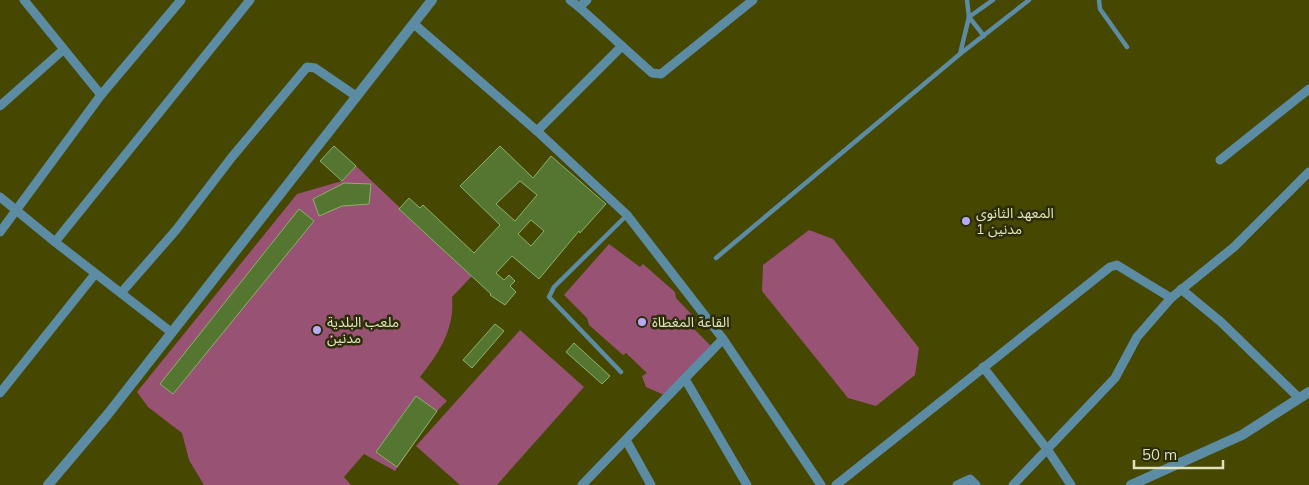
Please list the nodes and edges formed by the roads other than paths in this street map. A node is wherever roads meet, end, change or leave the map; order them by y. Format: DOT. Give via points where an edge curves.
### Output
graph roads {
  1 [pos="24,0"];
  2 [pos="181,0"];
  3 [pos="250,0"];
  4 [pos="570,0"];
  5 [pos="587,0"];
  6 [pos="753,0"];
  7 [pos="967,0"];
  8 [pos="994,0"];
  9 [pos="1029,0"];
  10 [pos="1099,0"];
  11 [pos="430,1"];
  12 [pos="579,7"];
  13 [pos="969,17"];
  14 [pos="414,24"];
  15 [pos="984,36"];
  16 [pos="622,46"];
  17 [pos="1127,47"];
  18 [pos="63,50"];
  19 [pos="960,54"];
  20 [pos="1309,88"];
  21 [pos="100,95"];
  22 [pos="356,96"];
  23 [pos="0,106"];
  24 [pos="536,130"];
  25 [pos="1220,160"];
  26 [pos="1309,172"];
  27 [pos="0,197"];
  28 [pos="15,209"];
  29 [pos="627,215"];
  30 [pos="0,232"];
  31 [pos="55,242"];
  32 [pos="716,258"];
  33 [pos="95,274"];
  34 [pos="1181,289"];
  35 [pos="121,293"];
  36 [pos="1171,298"];
  37 [pos="171,332"];
  38 [pos="724,339"];
  39 [pos="983,367"];
  40 [pos="621,372"];
  41 [pos="685,379"];
  42 [pos="1309,392"];
  43 [pos="0,393"];
  44 [pos="1299,398"];
  45 [pos="626,440"];
  46 [pos="1047,449"];
  47 [pos="48,485"];
  48 [pos="582,485"];
  49 [pos="652,485"];
  50 [pos="748,485"];
  51 [pos="822,485"];
  52 [pos="836,485"];
  53 [pos="957,485"];
  54 [pos="976,485"];
  55 [pos="1013,485"];
  56 [pos="1071,485"];
  57 [pos="1131,485"];
  1 -- 18 [label="street"];
  2 -- 21 [label="street"];
  3 -- 31 [label="street"];
  4 -- 12 [label="street"];
  5 -- 12 [label="street"];
  6 -- 16 [label="street" via="661,74 652,72"];
  7 -- 13 [label="lane"];
  8 -- 13 [label="lane"];
  9 -- 15 [label="lane"];
  10 -- 17 [label="lane" via="1100,9"];
  11 -- 14 [label="street"];
  12 -- 16 [label="street"];
  13 -- 15 [label="lane"];
  13 -- 19 [label="lane"];
  14 -- 22 [label="street"];
  14 -- 24 [label="street"];
  15 -- 19 [label="lane"];
  16 -- 24 [label="street"];
  18 -- 21 [label="street"];
  18 -- 23 [label="street"];
  19 -- 32 [label="lane"];
  20 -- 25 [label="street"];
  21 -- 28 [label="street"];
  22 -- 35 [label="street" via="315,68 307,67"];
  22 -- 37 [label="street"];
  24 -- 29 [label="street"];
  26 -- 34 [label="street" via="1234,247"];
  27 -- 28 [label="street"];
  28 -- 30 [label="street"];
  28 -- 31 [label="street"];
  29 -- 38 [label="street"];
  29 -- 40 [label="lane" via="554,287 549,297"];
  31 -- 33 [label="street"];
  33 -- 35 [label="street"];
  33 -- 43 [label="street"];
  34 -- 36 [label="street"];
  34 -- 44 [label="street" via="1221,322"];
  35 -- 37 [label="street"];
  36 -- 39 [label="street" via="1114,265"];
  36 -- 46 [label="street" via="1137,336 1115,378"];
  37 -- 47 [label="street"];
  38 -- 41 [label="street"];
  38 -- 51 [label="street"];
  39 -- 46 [label="street"];
  39 -- 52 [label="street"];
  41 -- 45 [label="street"];
  41 -- 50 [label="street"];
  42 -- 44 [label="street"];
  44 -- 57 [label="street" via="1242,435"];
  45 -- 48 [label="street"];
  45 -- 49 [label="street"];
  46 -- 55 [label="street"];
  46 -- 56 [label="street"];
  53 -- 54 [label="street" via="970,479"];
}
